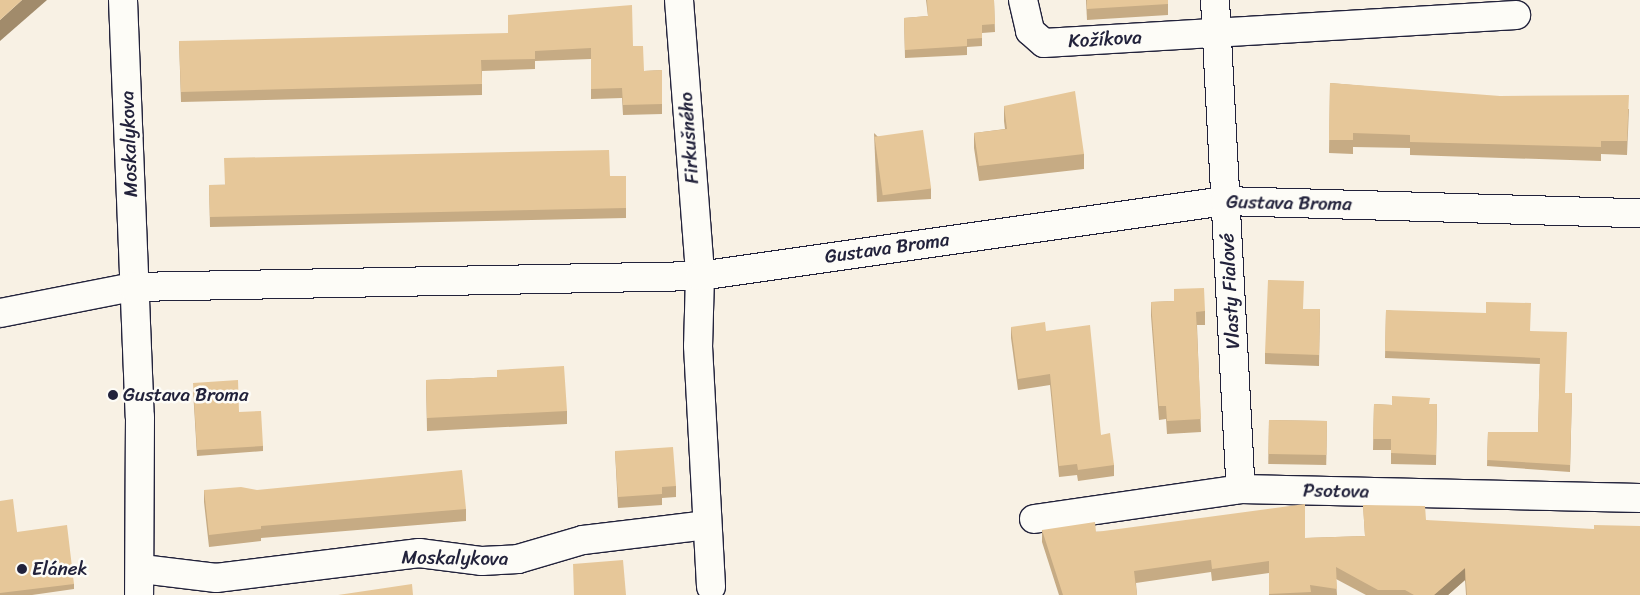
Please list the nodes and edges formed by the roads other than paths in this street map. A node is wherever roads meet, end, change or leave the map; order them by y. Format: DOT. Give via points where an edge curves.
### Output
graph roads {
  1 [pos="123,0"];
  2 [pos="679,0"];
  3 [pos="1023,0"];
  4 [pos="1215,0"];
  5 [pos="1516,15"];
  6 [pos="1216,34"];
  7 [pos="1225,201"];
  8 [pos="1640,213"];
  9 [pos="700,276"];
  10 [pos="133,287"];
  11 [pos="0,312"];
  12 [pos="1241,489"];
  13 [pos="1640,498"];
  14 [pos="1034,519"];
  15 [pos="707,525"];
  16 [pos="140,582"];
  17 [pos="711,587"];
  1 -- 10 [label="street, Moskalykova"];
  2 -- 9 [label="street, Firkušného"];
  3 -- 6 [label="street, Kožíkova" via="1030,31 1044,43"];
  4 -- 6 [label="street, Vlasty Fialové"];
  5 -- 6 [label="street"];
  6 -- 7 [label="street, Vlasty Fialové"];
  7 -- 8 [label="street, Gustava Broma"];
  7 -- 9 [label="street, Gustava Broma"];
  7 -- 12 [label="street, Vlasty Fialové"];
  9 -- 10 [label="street, Gustava Broma"];
  9 -- 15 [label="street" via="698,346"];
  10 -- 11 [label="street, Gustava Broma"];
  10 -- 16 [label="street"];
  12 -- 13 [label="street, Psotova"];
  12 -- 14 [label="street, Psotova"];
  15 -- 16 [label="street, Moskalykova" via="583,540 518,559 482,561 419,553 216,578"];
  15 -- 17 [label="street"];
}
